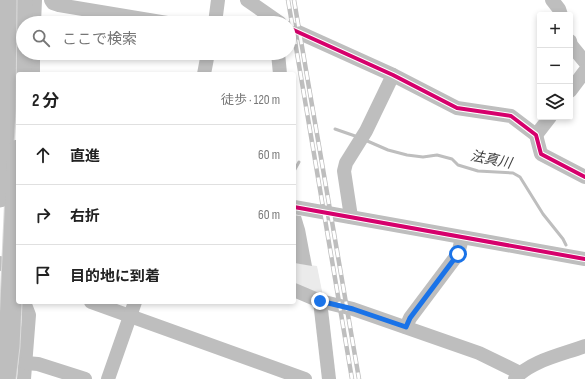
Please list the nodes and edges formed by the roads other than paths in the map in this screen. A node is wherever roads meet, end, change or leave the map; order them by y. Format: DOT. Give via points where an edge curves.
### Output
graph roads {
  1 [pos="6,0"];
  2 [pos="22,0"];
  3 [pos="35,0"];
  4 [pos="51,0"];
  5 [pos="218,0"];
  6 [pos="247,0"];
  7 [pos="552,0"];
  8 [pos="560,12"];
  9 [pos="22,16"];
  10 [pos="34,16"];
  11 [pos="127,16"];
  12 [pos="216,16"];
  13 [pos="270,16"];
  14 [pos="296,31"];
  15 [pos="573,47"];
  16 [pos="21,60"];
  17 [pos="33,60"];
  18 [pos="207,60"];
  19 [pos="279,60"];
  20 [pos="585,62"];
  21 [pos="585,71"];
  22 [pos="21,72"];
  23 [pos="33,72"];
  24 [pos="204,72"];
  25 [pos="280,72"];
  26 [pos="393,75"];
  27 [pos="573,87"];
  28 [pos="548,120"];
  29 [pos="536,135"];
  30 [pos="0,153"];
  31 [pos="16,156"];
  32 [pos="585,177"];
  33 [pos="16,189"];
  34 [pos="0,197"];
  35 [pos="296,207"];
  36 [pos="351,217"];
  37 [pos="462,238"];
  38 [pos="585,259"];
  39 [pos="0,263"];
  40 [pos="16,271"];
  41 [pos="296,291"];
  42 [pos="320,301"];
  43 [pos="24,304"];
  44 [pos="25,304"];
  45 [pos="97,304"];
  46 [pos="134,304"];
  47 [pos="130,316"];
  48 [pos="406,327"];
  49 [pos="585,346"];
  50 [pos="26,363"];
  51 [pos="518,376"];
  52 [pos="5,379"];
  53 [pos="15,379"];
  54 [pos="24,379"];
  55 [pos="85,379"];
  56 [pos="108,379"];
  57 [pos="305,379"];
  58 [pos="329,379"];
  1 -- 34 [label="highway, bridge" via="5,110"];
  2 -- 9 [label="highway"];
  3 -- 10 [label="street"];
  4 -- 11 [label="street" via="53,3"];
  5 -- 12 [label="street"];
  6 -- 13 [label="street"];
  7 -- 8 [label="street"];
  14 -- 26 [label="street"];
  15 -- 20 [label="street"];
  16 -- 22 [label="highway"];
  17 -- 23 [label="street"];
  18 -- 24 [label="street"];
  19 -- 25 [label="street"];
  21 -- 27 [label="street"];
  26 -- 29 [label="street" via="457,108 511,116"];
  26 -- 36 [label="street" via="366,131 346,163 344,171"];
  28 -- 29 [label="street"];
  29 -- 32 [label="street" via="541,154"];
  30 -- 31 [label="street"];
  33 -- 52 [label="highway, bridge"];
  35 -- 36 [label="street"];
  36 -- 37 [label="street"];
  37 -- 38 [label="street"];
  37 -- 48 [label="street" via="458,254"];
  39 -- 40 [label="street"];
  41 -- 42 [label="street"];
  42 -- 48 [label="street"];
  42 -- 58 [label="street"];
  43 -- 53 [label="street"];
  44 -- 50 [label="street" via="29,315"];
  45 -- 47 [label="street"];
  46 -- 47 [label="street"];
  47 -- 56 [label="street"];
  47 -- 57 [label="street"];
  48 -- 51 [label="street" via="480,353"];
  49 -- 51 [label="street" via="537,364"];
  50 -- 54 [label="street"];
  50 -- 55 [label="street" via="38,364"];
}
